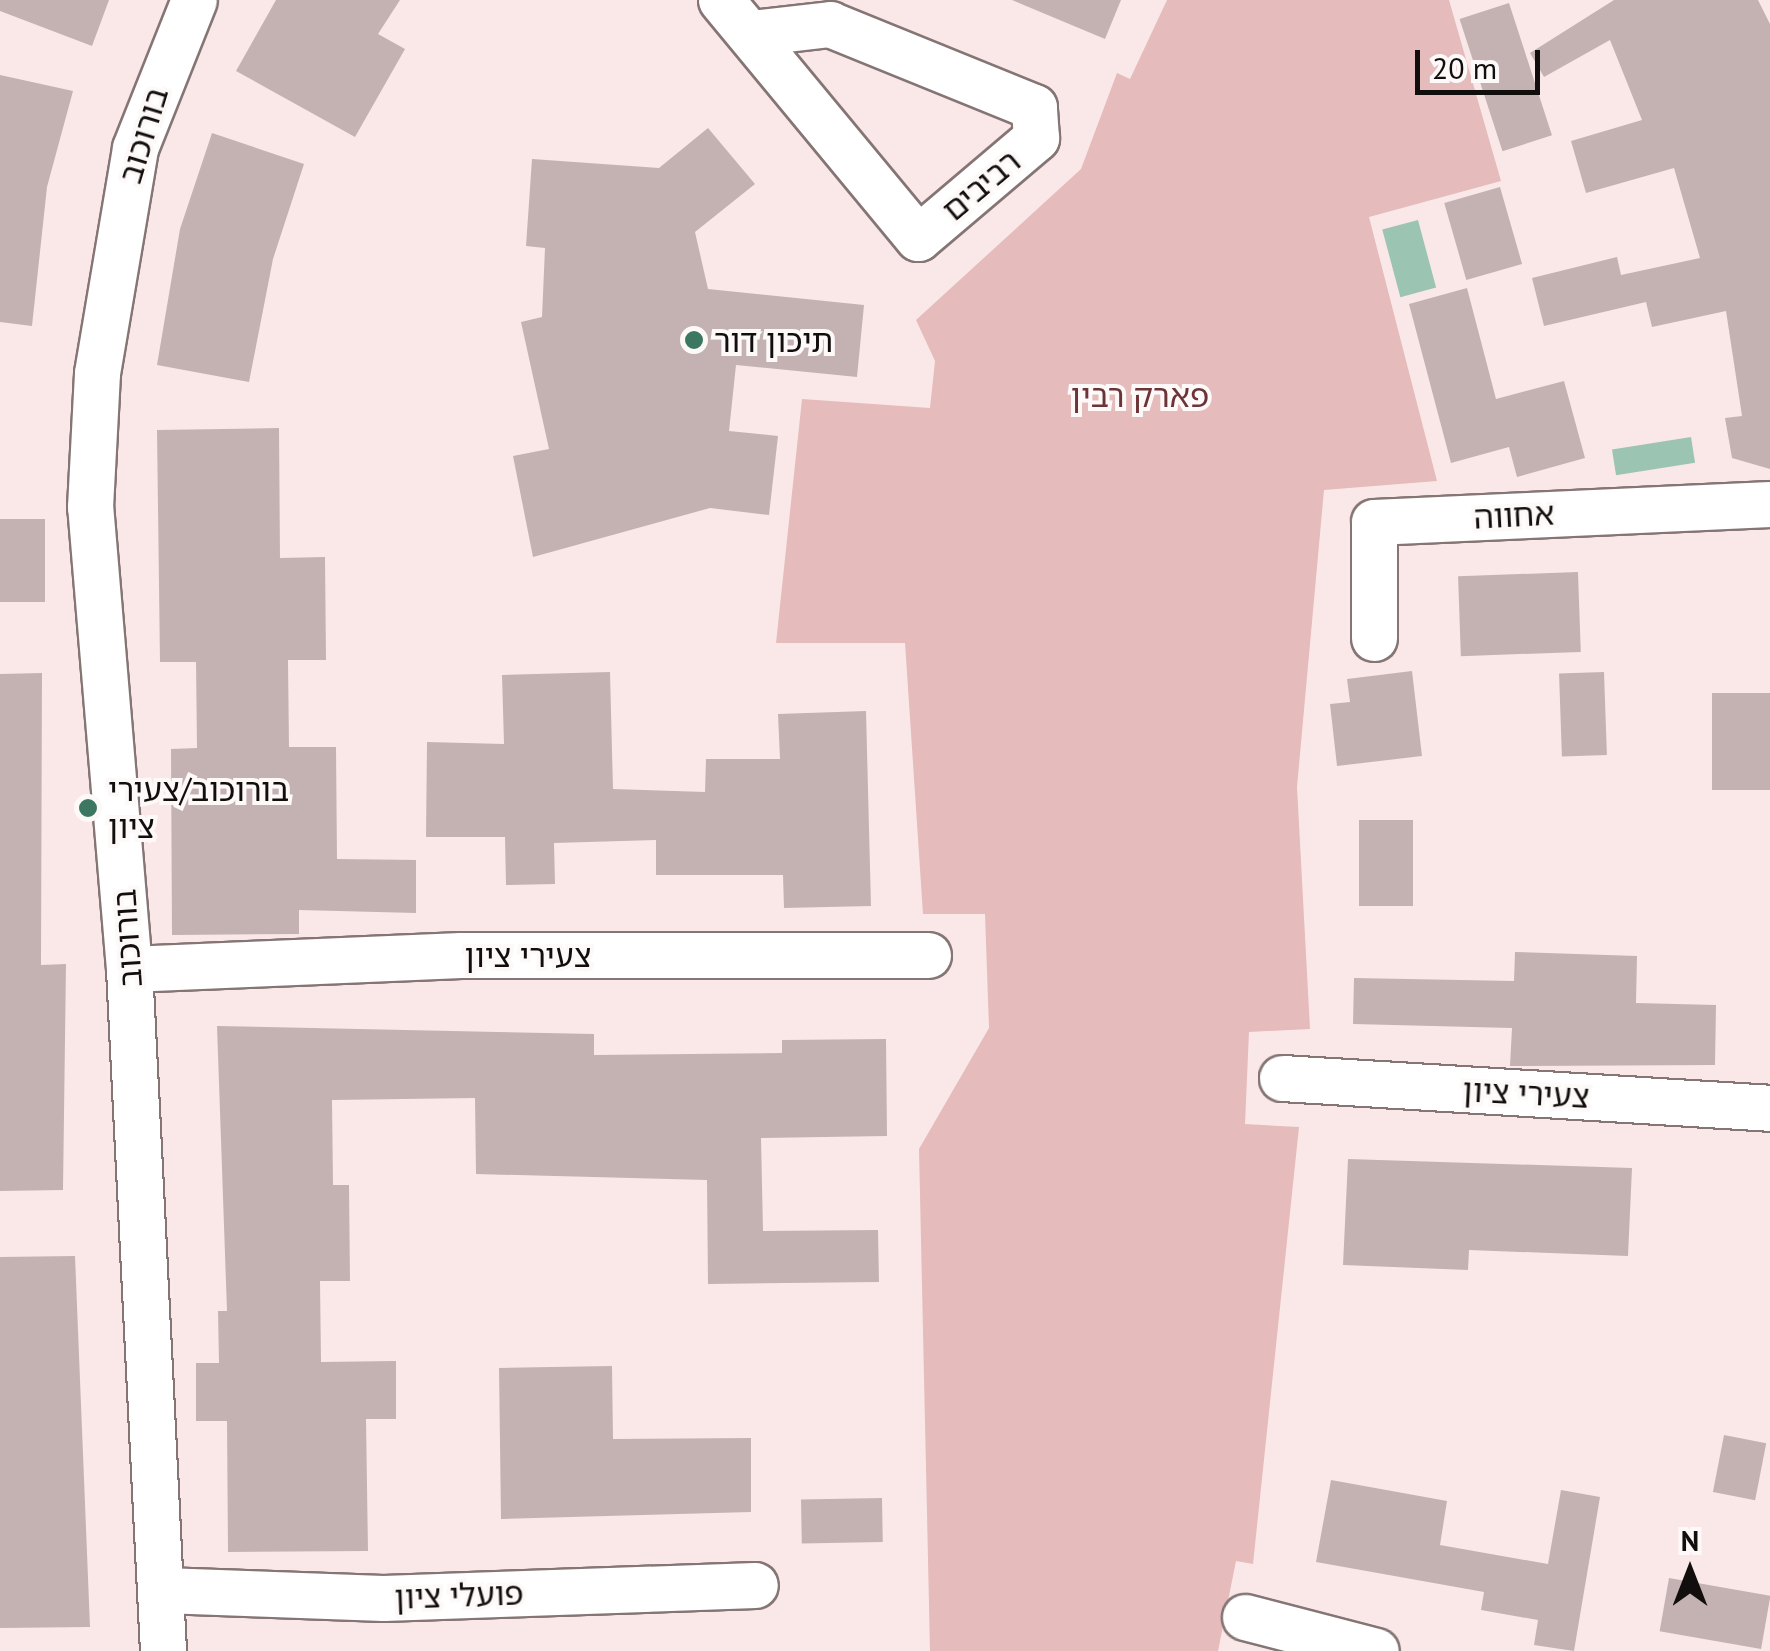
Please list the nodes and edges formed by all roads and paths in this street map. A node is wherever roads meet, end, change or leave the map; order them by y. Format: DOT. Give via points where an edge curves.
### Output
graph roads {
  1 [pos="194,0"];
  2 [pos="721,0"];
  3 [pos="751,33"];
  4 [pos="1770,504"];
  5 [pos="1374,638"];
  6 [pos="928,954"];
  7 [pos="129,968"];
  8 [pos="1282,1078"];
  9 [pos="1770,1108"];
  10 [pos="755,1584"];
  11 [pos="163,1590"];
  12 [pos="1246,1617"];
  13 [pos="163,1651"];
  14 [pos="1376,1651"];
  1 -- 7 [label="street, בורוכוב" via="134,148 97,373 90,507"];
  2 -- 3 [label="street, רביבים"];
  3 -- 3 [label="street, רביבים" via="830,24 1034,107 1036,138 918,238"];
  4 -- 5 [label="street, אחווה" via="1374,522"];
  6 -- 7 [label="street, צעירי ציון" via="462,955"];
  7 -- 11 [label="street, בורוכוב"];
  8 -- 9 [label="street, צעירי ציון"];
  10 -- 11 [label="street, פועלי ציון" via="384,1598"];
  11 -- 13 [label="street, בורוכוב"];
  12 -- 14 [label="street"];
}
